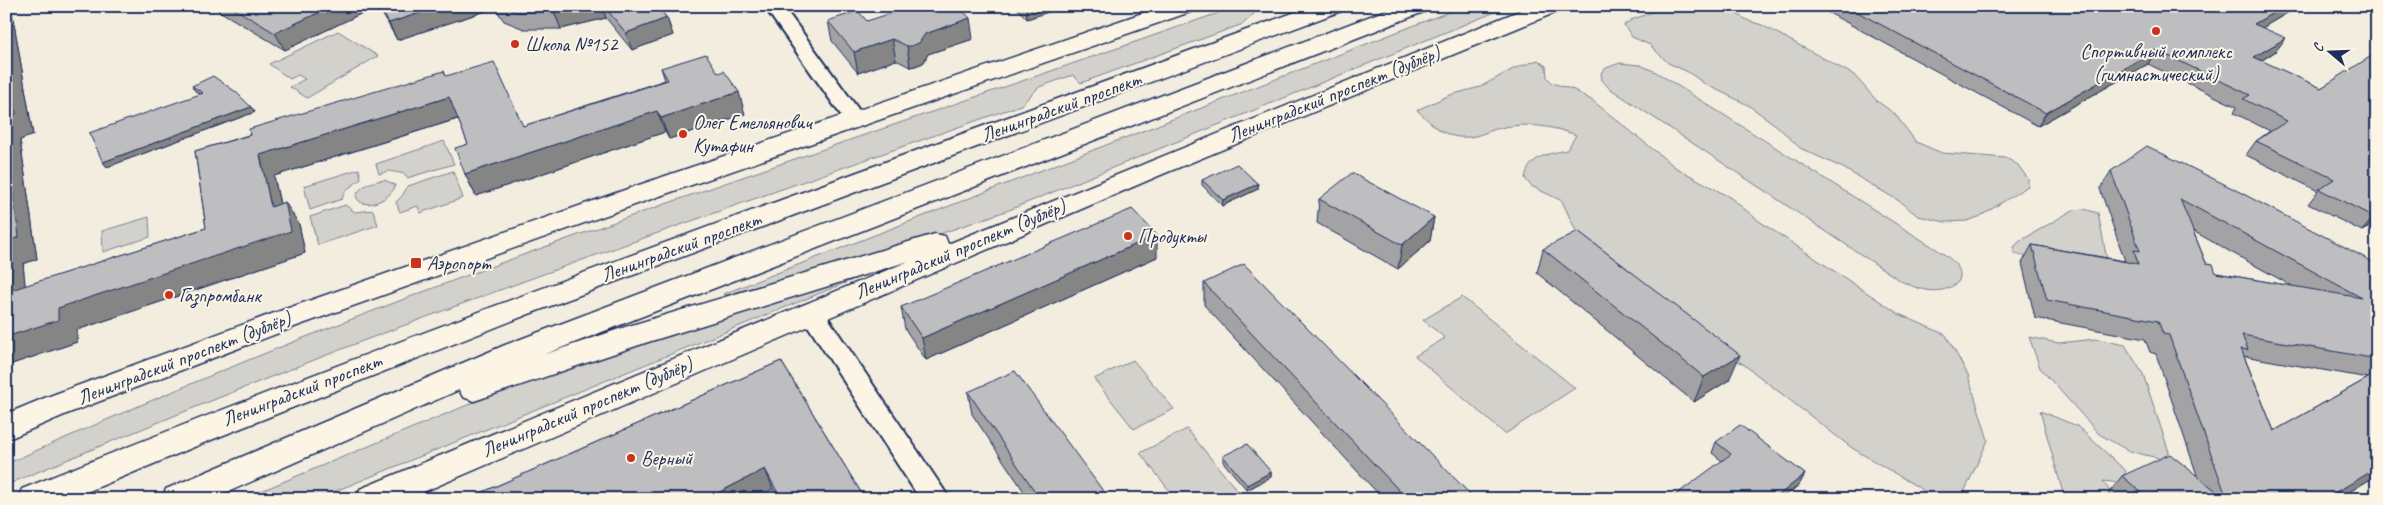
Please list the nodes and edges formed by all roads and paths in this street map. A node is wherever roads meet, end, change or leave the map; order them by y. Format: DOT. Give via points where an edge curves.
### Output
graph roads {
  1 [pos="773,6"];
  2 [pos="1186,6"];
  3 [pos="1333,6"];
  4 [pos="1418,6"];
  5 [pos="1551,6"];
  6 [pos="855,120"];
  7 [pos="1135,176"];
  8 [pos="811,312"];
  9 [pos="167,365"];
  10 [pos="6,428"];
  11 [pos="6,446"];
  12 [pos="302,447"];
  13 [pos="34,499"];
  14 [pos="178,499"];
  15 [pos="372,499"];
  16 [pos="936,499"];
  1 -- 6 [label="street"];
  2 -- 6 [label="main road, Ленинградский проспект (дублёр)"];
  3 -- 13 [label="main road, Ленинградский проспект" via="474,324 222,421"];
  4 -- 12 [label="main road, Ленинградский проспект" via="516,353"];
  5 -- 7 [label="main road, Ленинградский проспект (дублёр)"];
  6 -- 9 [label="main road, Ленинградский проспект (дублёр)" via="302,314"];
  7 -- 8 [label="main road, Ленинградский проспект (дублёр)"];
  7 -- 12 [label="main road" via="923,247 635,335"];
  8 -- 15 [label="main road, Ленинградский проспект (дублёр)"];
  8 -- 16 [label="street"];
  9 -- 10 [label="main road, Ленинградский проспект (дублёр)"];
  9 -- 11 [label="main road"];
  12 -- 14 [label="main road, Ленинградский проспект"];
}
